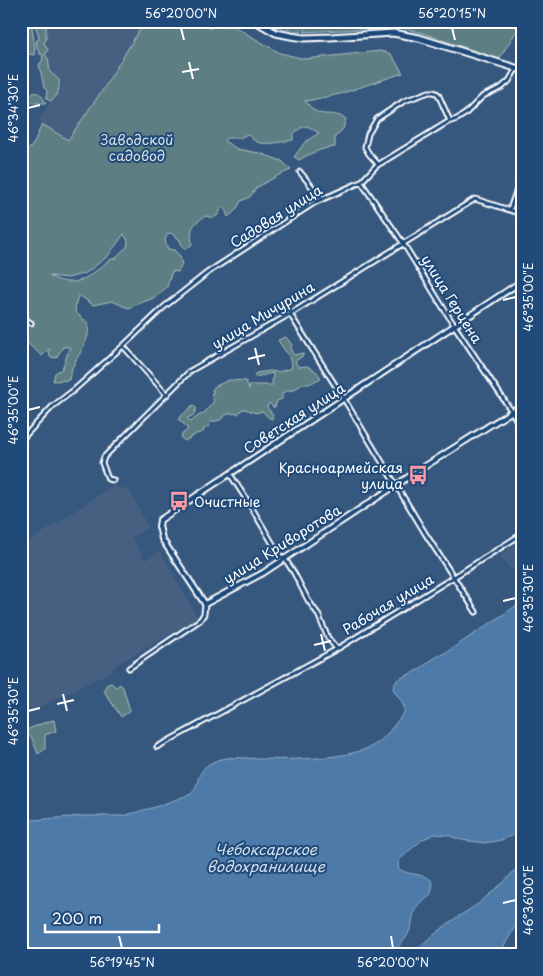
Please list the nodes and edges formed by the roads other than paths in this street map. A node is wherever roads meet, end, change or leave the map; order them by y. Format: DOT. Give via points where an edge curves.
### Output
graph roads {
  1 [pos="255,21"];
  2 [pos="519,70"];
  3 [pos="450,121"];
  4 [pos="378,164"];
  5 [pos="300,172"];
  6 [pos="522,175"];
  7 [pos="361,182"];
  8 [pos="322,199"];
  9 [pos="510,209"];
  10 [pos="522,214"];
  11 [pos="403,243"];
  12 [pos="522,281"];
  13 [pos="21,310"];
  14 [pos="290,314"];
  15 [pos="31,323"];
  16 [pos="454,325"];
  17 [pos="123,346"];
  18 [pos="167,395"];
  19 [pos="344,399"];
  20 [pos="522,406"];
  21 [pos="512,412"];
  22 [pos="522,430"];
  23 [pos="21,440"];
  24 [pos="230,474"];
  25 [pos="113,480"];
  26 [pos="396,486"];
  27 [pos="522,534"];
  28 [pos="285,559"];
  29 [pos="454,577"];
  30 [pos="205,604"];
  31 [pos="476,612"];
  32 [pos="336,649"];
  33 [pos="129,668"];
  34 [pos="157,746"];
  1 -- 2 [label="main road" via="276,33 304,38 393,33 419,38"];
  2 -- 3 [label="street, Садовая улица" via="501,88 483,96 466,114"];
  3 -- 4 [label="street, Садовая улица"];
  3 -- 4 [label="street" via="438,94 434,92 404,101 377,119 368,134 366,147"];
  4 -- 7 [label="street, Садовая улица"];
  5 -- 8 [label="street"];
  6 -- 9 [label="street"];
  7 -- 8 [label="street, Садовая улица"];
  7 -- 11 [label="street, улица Герцена"];
  8 -- 17 [label="street, Садовая улица" via="206,273 164,306"];
  9 -- 10 [label="street"];
  9 -- 11 [label="street, улица Мичурина" via="475,198"];
  11 -- 14 [label="street, улица Мичурина"];
  11 -- 16 [label="street, улица Герцена"];
  12 -- 16 [label="street, Советская улица"];
  13 -- 15 [label="street"];
  14 -- 18 [label="street, улица Мичурина" via="190,372"];
  14 -- 19 [label="street"];
  16 -- 19 [label="street, Советская улица"];
  16 -- 21 [label="street, улица Герцена"];
  17 -- 18 [label="street"];
  17 -- 23 [label="street, Садовая улица" via="53,406"];
  18 -- 25 [label="street, улица Мичурина" via="104,457 102,463 108,480"];
  19 -- 24 [label="street, Советская улица"];
  19 -- 26 [label="street"];
  20 -- 21 [label="street, улица Криворотова"];
  21 -- 22 [label="street, улица Герцена"];
  21 -- 26 [label="street, улица Криворотова"];
  24 -- 28 [label="street" via="276,550"];
  24 -- 30 [label="street, Советская улица" via="160,520 162,539"];
  26 -- 28 [label="street, улица Криворотова"];
  26 -- 29 [label="street"];
  27 -- 29 [label="street, Рабочая улица"];
  28 -- 30 [label="street, улица Криворотова"];
  28 -- 32 [label="street"];
  29 -- 31 [label="street"];
  29 -- 32 [label="street, Рабочая улица"];
  30 -- 33 [label="street" via="200,620"];
  32 -- 34 [label="street, Рабочая улица"];
}
